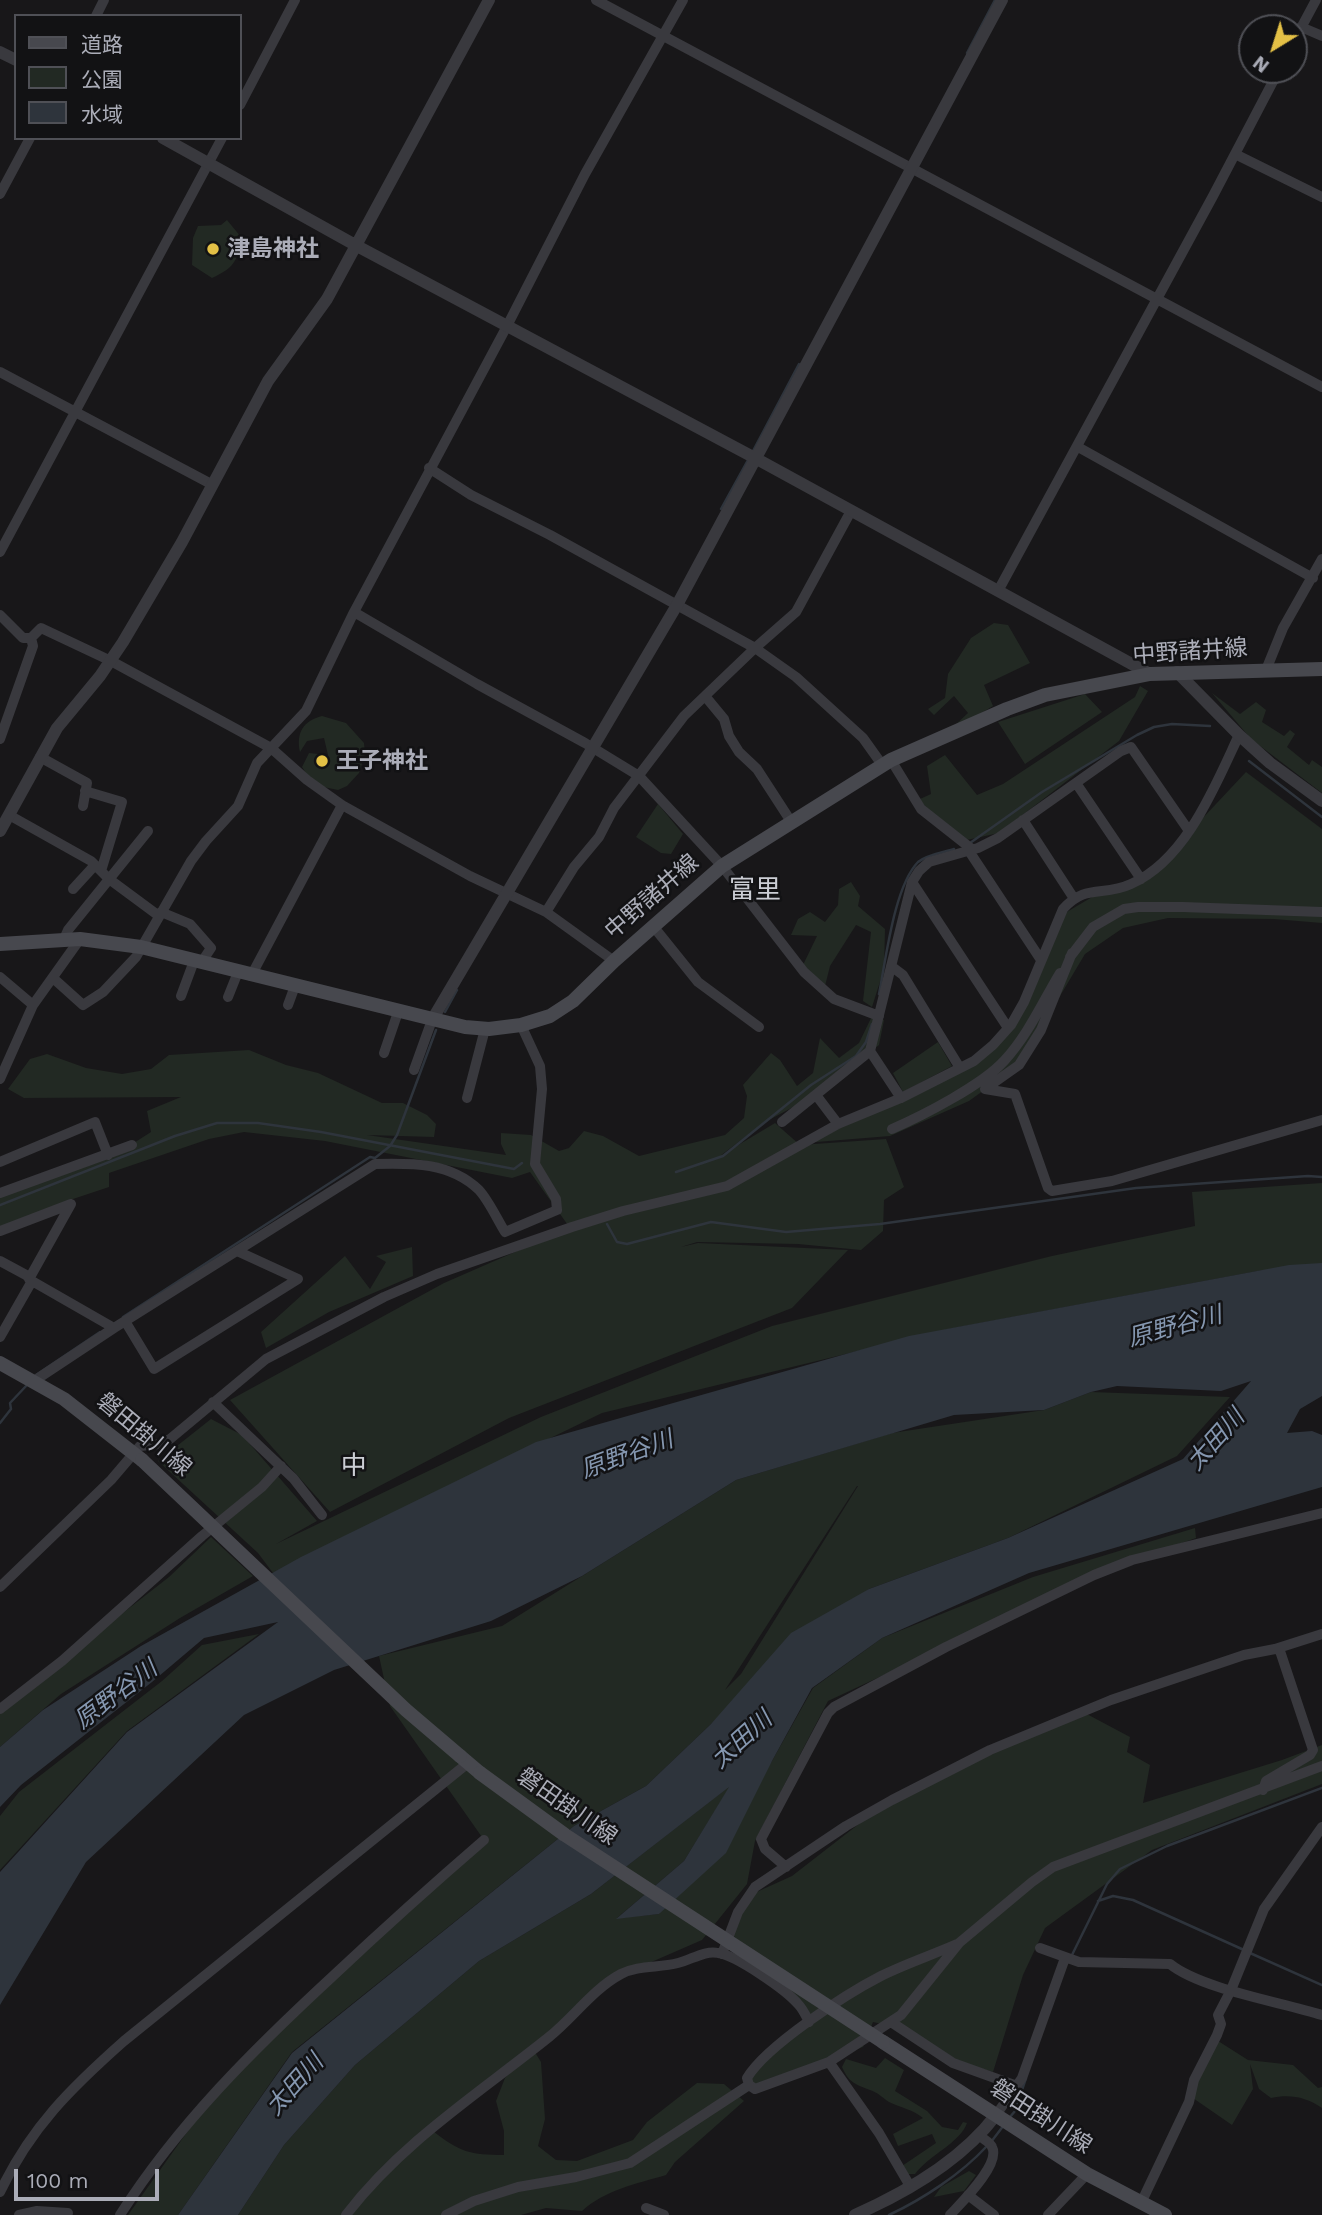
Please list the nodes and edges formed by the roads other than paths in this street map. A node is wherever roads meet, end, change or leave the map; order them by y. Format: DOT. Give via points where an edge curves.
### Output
graph roads {
  1 [pos="295,0"];
  2 [pos="489,0"];
  3 [pos="596,0"];
  4 [pos="682,0"];
  5 [pos="1002,0"];
  6 [pos="664,36"];
  7 [pos="1272,84"];
  8 [pos="242,101"];
  9 [pos="29,140"];
  10 [pos="167,140"];
  11 [pos="221,140"];
  12 [pos="1235,154"];
  13 [pos="209,163"];
  14 [pos="912,170"];
  15 [pos="0,194"];
  16 [pos="1322,197"];
  17 [pos="357,246"];
  18 [pos="1158,298"];
  19 [pos="507,326"];
  20 [pos="0,372"];
  21 [pos="1322,387"];
  22 [pos="75,412"];
  23 [pos="1078,447"];
  24 [pos="755,458"];
  25 [pos="429,468"];
  26 [pos="213,485"];
  27 [pos="851,511"];
  28 [pos="0,552"];
  29 [pos="1322,559"];
  30 [pos="1313,578"];
  31 [pos="998,591"];
  32 [pos="677,605"];
  33 [pos="354,612"];
  34 [pos="0,615"];
  35 [pos="31,638"];
  36 [pos="755,648"];
  37 [pos="111,661"];
  38 [pos="1322,669"];
  39 [pos="1266,670"];
  40 [pos="1177,672"];
  41 [pos="1150,674"];
  42 [pos="705,696"];
  43 [pos="1238,735"];
  44 [pos="0,739"];
  45 [pos="271,748"];
  46 [pos="593,748"];
  47 [pos="40,757"];
  48 [pos="887,763"];
  49 [pos="639,776"];
  50 [pos="1076,783"];
  51 [pos="85,791"];
  52 [pos="1322,801"];
  53 [pos="342,805"];
  54 [pos="83,806"];
  55 [pos="9,815"];
  56 [pos="1023,820"];
  57 [pos="792,823"];
  58 [pos="0,831"];
  59 [pos="148,831"];
  60 [pos="1189,831"];
  61 [pos="971,850"];
  62 [pos="722,866"];
  63 [pos="101,872"];
  64 [pos="1142,879"];
  65 [pos="912,882"];
  66 [pos="73,889"];
  67 [pos="508,895"];
  68 [pos="1073,897"];
  69 [pos="546,912"];
  70 [pos="1322,912"];
  71 [pos="160,914"];
  72 [pos="653,926"];
  73 [pos="64,939"];
  74 [pos="80,939"];
  75 [pos="0,944"];
  76 [pos="141,947"];
  77 [pos="1073,953"];
  78 [pos="1041,960"];
  79 [pos="614,961"];
  80 [pos="198,962"];
  81 [pos="891,966"];
  82 [pos="245,974"];
  83 [pos="0,977"];
  84 [pos="53,978"];
  85 [pos="295,986"];
  86 [pos="181,996"];
  87 [pos="228,997"];
  88 [pos="33,1005"];
  89 [pos="288,1005"];
  90 [pos="398,1012"];
  91 [pos="876,1015"];
  92 [pos="432,1020"];
  93 [pos="521,1025"];
  94 [pos="759,1027"];
  95 [pos="1009,1028"];
  96 [pos="485,1029"];
  97 [pos="870,1051"];
  98 [pos="384,1053"];
  99 [pos="960,1068"];
  100 [pos="414,1070"];
  101 [pos="0,1079"];
  102 [pos="816,1095"];
  103 [pos="467,1098"];
  104 [pos="901,1098"];
  105 [pos="1322,1120"];
  106 [pos="782,1122"];
  107 [pos="838,1125"];
  108 [pos="892,1129"];
  109 [pos="132,1145"];
  110 [pos="108,1155"];
  111 [pos="0,1162"];
  112 [pos="0,1193"];
  113 [pos="0,1231"];
  114 [pos="237,1251"];
  115 [pos="0,1261"];
  116 [pos="30,1280"];
  117 [pos="125,1321"];
  118 [pos="114,1328"];
  119 [pos="0,1337"];
  120 [pos="0,1363"];
  121 [pos="34,1381"];
  122 [pos="213,1402"];
  123 [pos="137,1456"];
  124 [pos="281,1466"];
  125 [pos="1322,1513"];
  126 [pos="322,1515"];
  127 [pos="0,1587"];
  128 [pos="1322,1634"];
  129 [pos="1279,1647"];
  130 [pos="0,1709"];
  131 [pos="464,1760"];
  132 [pos="1322,1766"];
  133 [pos="1263,1790"];
  134 [pos="1322,1827"];
  135 [pos="484,1840"];
  136 [pos="786,1867"];
  137 [pos="959,1943"];
  138 [pos="1040,1948"];
  139 [pos="722,1954"];
  140 [pos="1065,1958"];
  141 [pos="1231,1990"];
  142 [pos="1322,2015"];
  143 [pos="809,2022"];
  144 [pos="891,2022"];
  145 [pos="829,2062"];
  146 [pos="749,2085"];
  147 [pos="1017,2086"];
  148 [pos="996,2115"];
  149 [pos="980,2136"];
  150 [pos="1087,2174"];
  151 [pos="910,2186"];
  152 [pos="0,2192"];
  153 [pos="968,2195"];
  154 [pos="1141,2203"];
  155 [pos="646,2208"];
  156 [pos="68,2213"];
  157 [pos="19,2215"];
  158 [pos="120,2215"];
  159 [pos="346,2215"];
  160 [pos="446,2215"];
  161 [pos="664,2215"];
  162 [pos="855,2215"];
  163 [pos="950,2215"];
  164 [pos="994,2215"];
  165 [pos="1048,2215"];
  166 [pos="1165,2215"];
  1 -- 8 [label="street"];
  2 -- 17 [label="street"];
  3 -- 6 [label="street"];
  4 -- 6 [label="street"];
  5 -- 14 [label="street"];
  6 -- 14 [label="street"];
  6 -- 19 [label="street" via="585,174"];
  7 -- 12 [label="street"];
  9 -- 15 [label="street"];
  10 -- 13 [label="street"];
  11 -- 13 [label="street"];
  12 -- 16 [label="street"];
  12 -- 18 [label="street"];
  13 -- 17 [label="street"];
  13 -- 22 [label="street"];
  14 -- 18 [label="street"];
  14 -- 24 [label="street"];
  17 -- 19 [label="street"];
  17 -- 26 [label="street" via="327,299 268,381"];
  18 -- 21 [label="street"];
  18 -- 23 [label="street"];
  19 -- 24 [label="street"];
  19 -- 25 [label="street"];
  20 -- 22 [label="street"];
  22 -- 26 [label="street"];
  22 -- 28 [label="street"];
  23 -- 30 [label="street"];
  23 -- 31 [label="street"];
  24 -- 27 [label="street"];
  24 -- 32 [label="street"];
  25 -- 32 [label="street"];
  25 -- 33 [label="street"];
  26 -- 37 [label="street"];
  27 -- 31 [label="street"];
  27 -- 36 [label="street" via="796,612"];
  29 -- 30 [label="street"];
  30 -- 39 [label="street" via="1283,628"];
  31 -- 41 [label="street"];
  32 -- 36 [label="street"];
  32 -- 46 [label="street"];
  33 -- 45 [label="street" via="306,711"];
  33 -- 46 [label="street"];
  34 -- 35 [label="street" via="23,638"];
  35 -- 37 [label="street" via="41,628"];
  35 -- 44 [label="street" via="33,646"];
  36 -- 42 [label="street"];
  36 -- 48 [label="street" via="796,677"];
  37 -- 45 [label="street"];
  37 -- 47 [label="street" via="57,728"];
  38 -- 39 [label="main road, 中野諸井線"];
  39 -- 40 [label="main road, 中野諸井線"];
  40 -- 41 [label="main road, 中野諸井線"];
  40 -- 43 [label="street"];
  41 -- 48 [label="main road, 中野諸井線" via="1045,695"];
  42 -- 49 [label="street"];
  42 -- 57 [label="street"];
  43 -- 52 [label="street"];
  43 -- 60 [label="street"];
  45 -- 53 [label="street"];
  45 -- 71 [label="street" via="257,763 238,806 191,861"];
  46 -- 49 [label="street"];
  46 -- 67 [label="street"];
  47 -- 51 [label="street" via="87,783"];
  47 -- 55 [label="street"];
  48 -- 57 [label="main road, 中野諸井線"];
  48 -- 61 [label="street" via="921,809"];
  49 -- 62 [label="street"];
  49 -- 69 [label="street"];
  50 -- 56 [label="street"];
  50 -- 60 [label="street" via="1130,747"];
  50 -- 64 [label="street"];
  51 -- 54 [label="street"];
  51 -- 63 [label="street" via="122,802"];
  53 -- 67 [label="street"];
  53 -- 82 [label="street"];
  55 -- 58 [label="street"];
  55 -- 63 [label="street" via="80,854"];
  56 -- 61 [label="street"];
  56 -- 68 [label="street"];
  57 -- 62 [label="main road, 中野諸井線"];
  59 -- 63 [label="street"];
  60 -- 64 [label="street"];
  61 -- 65 [label="street" via="929,862"];
  61 -- 78 [label="street"];
  62 -- 72 [label="main road, 中野諸井線"];
  62 -- 91 [label="street" via="809,977 834,999"];
  63 -- 66 [label="street"];
  63 -- 71 [label="street"];
  63 -- 73 [label="street"];
  64 -- 68 [label="street"];
  65 -- 81 [label="street"];
  65 -- 95 [label="street"];
  67 -- 69 [label="street"];
  67 -- 92 [label="street"];
  68 -- 78 [label="street"];
  69 -- 79 [label="street"];
  70 -- 77 [label="street" via="1124,909 1093,927"];
  71 -- 76 [label="street"];
  71 -- 80 [label="street" via="190,924 211,948"];
  72 -- 79 [label="main road, 中野諸井線"];
  72 -- 94 [label="street" via="698,982"];
  73 -- 74 [label="main road, 中野諸井線"];
  73 -- 75 [label="main road, 中野諸井線"];
  74 -- 76 [label="main road, 中野諸井線"];
  74 -- 84 [label="street"];
  76 -- 80 [label="main road, 中野諸井線"];
  76 -- 84 [label="street" via="103,992 83,1006"];
  77 -- 105 [label="street" via="1041,1030 1019,1066 985,1088 1015,1094 1052,1191 1122,1179"];
  77 -- 108 [label="street" via="1027,1032 1003,1062 967,1088"];
  78 -- 95 [label="street"];
  79 -- 93 [label="main road, 中野諸井線" via="573,1001 550,1016"];
  80 -- 82 [label="main road, 中野諸井線"];
  80 -- 86 [label="street" via="184,981"];
  81 -- 91 [label="street"];
  81 -- 99 [label="street" via="903,975"];
  82 -- 85 [label="main road, 中野諸井線"];
  82 -- 87 [label="street"];
  83 -- 88 [label="street"];
  84 -- 88 [label="street"];
  85 -- 89 [label="street"];
  85 -- 90 [label="main road, 中野諸井線"];
  88 -- 101 [label="street"];
  90 -- 92 [label="main road, 中野諸井線"];
  90 -- 98 [label="street"];
  91 -- 97 [label="street"];
  92 -- 96 [label="main road, 中野諸井線"];
  92 -- 100 [label="street"];
  93 -- 96 [label="main road, 中野諸井線"];
  93 -- 114 [label="street" via="540,1066 535,1164 556,1199 557,1210 505,1232 480,1191 456,1173 419,1163 375,1164"];
  95 -- 99 [label="street"];
  96 -- 103 [label="street"];
  97 -- 102 [label="street"];
  97 -- 104 [label="street"];
  99 -- 104 [label="street"];
  102 -- 106 [label="street"];
  102 -- 107 [label="street"];
  104 -- 107 [label="street"];
  107 -- 122 [label="street" via="727,1186 623,1210 384,1297 266,1359"];
  109 -- 110 [label="street"];
  110 -- 111 [label="street" via="95,1122"];
  110 -- 112 [label="street"];
  113 -- 116 [label="street" via="71,1204"];
  114 -- 117 [label="street"];
  114 -- 117 [label="street" via="298,1279 155,1369"];
  115 -- 116 [label="street"];
  116 -- 118 [label="street"];
  116 -- 119 [label="street"];
  117 -- 118 [label="street"];
  118 -- 121 [label="street"];
  120 -- 121 [label="main road, 磐田掛川線"];
  121 -- 123 [label="main road, 磐田掛川線" via="91,1418"];
  122 -- 123 [label="street" via="170,1439 140,1446"];
  122 -- 124 [label="street"];
  123 -- 127 [label="street"];
  123 -- 131 [label="main road, 磐田掛川線, bridge"];
  124 -- 126 [label="street"];
  124 -- 130 [label="street" via="62,1661"];
  125 -- 136 [label="street" via="1132,1560 946,1647 834,1707 761,1839 765,1849"];
  128 -- 129 [label="street"];
  129 -- 133 [label="street" via="1313,1750 1266,1781"];
  129 -- 136 [label="street" via="1161,1682 990,1750 846,1826"];
  131 -- 148 [label="main road, 磐田掛川線, bridge" via="565,1835"];
  131 -- 152 [label="street" via="78,2081 28,2140"];
  132 -- 133 [label="street"];
  133 -- 137 [label="street" via="1053,1867"];
  134 -- 141 [label="street" via="1264,1909"];
  135 -- 158 [label="street" via="253,2052 197,2112"];
  136 -- 139 [label="street" via="755,1887 738,1912"];
  137 -- 143 [label="street" via="881,1976"];
  137 -- 144 [label="street"];
  138 -- 140 [label="street"];
  139 -- 143 [label="street" via="797,2002"];
  139 -- 159 [label="street" via="621,1974 551,2036 435,2123"];
  140 -- 141 [label="street" via="1170,1964"];
  140 -- 147 [label="street"];
  141 -- 142 [label="street"];
  141 -- 154 [label="street" via="1189,2102"];
  143 -- 146 [label="street" via="752,2070"];
  144 -- 145 [label="street"];
  144 -- 147 [label="street" via="953,2063"];
  145 -- 146 [label="street" via="755,2089"];
  145 -- 151 [label="street"];
  146 -- 160 [label="street" via="631,2163 518,2187"];
  147 -- 148 [label="street"];
  148 -- 149 [label="street"];
  148 -- 150 [label="main road, 磐田掛川線"];
  149 -- 151 [label="street"];
  149 -- 153 [label="street" via="993,2149 992,2160"];
  150 -- 154 [label="main road, 磐田掛川線"];
  150 -- 165 [label="street"];
  151 -- 162 [label="street"];
  153 -- 163 [label="street"];
  153 -- 164 [label="street"];
  154 -- 166 [label="main road, 磐田掛川線"];
  155 -- 161 [label="street"];
  156 -- 157 [label="street"];
}
